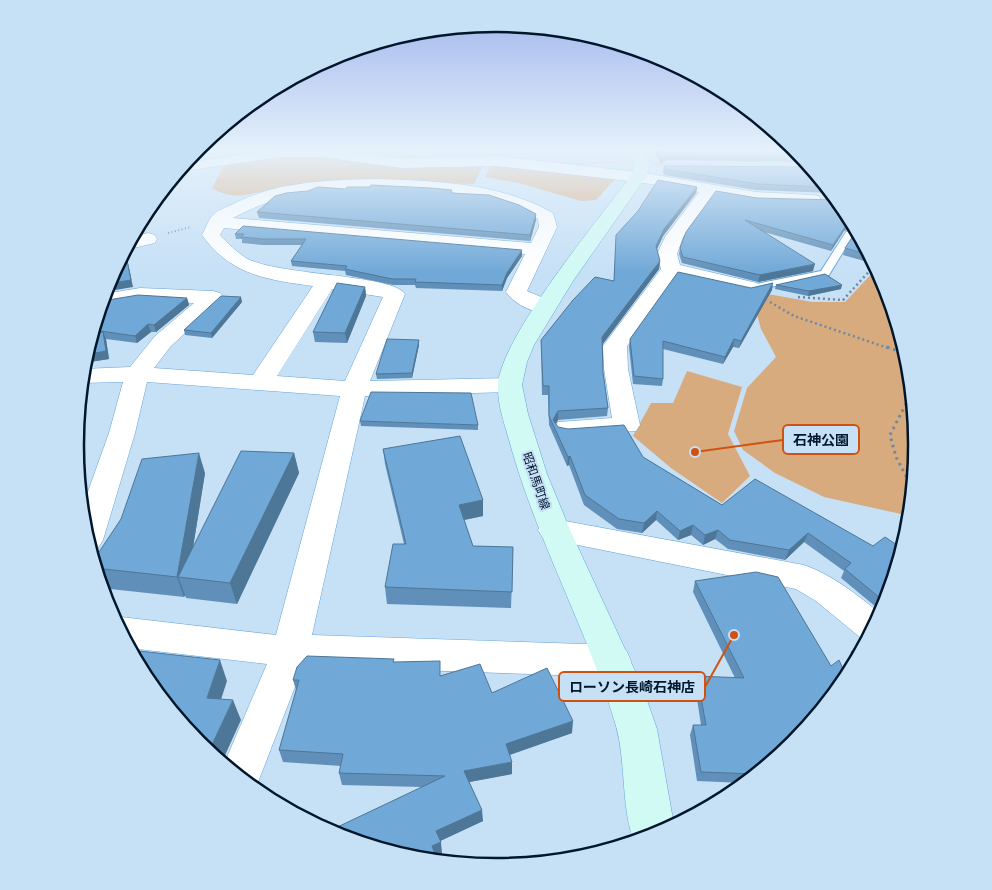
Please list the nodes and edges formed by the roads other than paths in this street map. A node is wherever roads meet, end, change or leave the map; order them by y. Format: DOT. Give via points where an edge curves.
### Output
graph roads {
  1 [pos="289,191"];
  2 [pos="461,191"];
  3 [pos="620,191"];
  4 [pos="708,191"];
  5 [pos="723,191"];
  6 [pos="828,200"];
  7 [pos="218,220"];
  8 [pos="849,234"];
  9 [pos="148,239"];
  10 [pos="137,242"];
  11 [pos="537,249"];
  12 [pos="671,269"];
  13 [pos="327,281"];
  14 [pos="750,287"];
  15 [pos="110,299"];
  16 [pos="545,307"];
  17 [pos="138,374"];
  18 [pos="89,376"];
  19 [pos="260,383"];
  20 [pos="510,385"];
  21 [pos="354,389"];
  22 [pos="567,428"];
  23 [pos="91,494"];
  24 [pos="89,514"];
  25 [pos="554,530"];
  26 [pos="868,623"];
  27 [pos="129,633"];
  28 [pos="290,652"];
  29 [pos="613,661"];
  30 [pos="243,770"];
  31 [pos="653,827"];
  1 -- 7 [label="street" via="256,200"];
  2 -- 11 [label="street" via="536,208 547,218 548,227"];
  3 -- 16 [label="main road, 昭和馬町線"];
  4 -- 12 [label="street" via="674,236 667,254"];
  5 -- 6 [label="street" via="756,197"];
  7 -- 11 [label="street"];
  7 -- 13 [label="street" via="211,235 244,271"];
  8 -- 14 [label="lane" via="825,274"];
  9 -- 10 [label="street"];
  11 -- 16 [label="street" via="516,292"];
  12 -- 14 [label="street"];
  12 -- 22 [label="street" via="613,352 627,425"];
  13 -- 19 [label="street"];
  13 -- 21 [label="street" via="378,288 394,294"];
  15 -- 17 [label="street" via="140,294 217,294 163,342"];
  16 -- 20 [label="main road, 昭和馬町線" via="522,345"];
  17 -- 18 [label="street"];
  17 -- 19 [label="street"];
  17 -- 23 [label="street" via="122,433"];
  19 -- 21 [label="street"];
  20 -- 21 [label="street"];
  20 -- 25 [label="main road, 昭和馬町線" via="533,474"];
  21 -- 28 [label="street"];
  23 -- 24 [label="street"];
  25 -- 26 [label="street" via="804,578"];
  25 -- 29 [label="main road, 昭和馬町線"];
  27 -- 28 [label="street"];
  28 -- 29 [label="street" via="325,650"];
  28 -- 30 [label="street"];
  29 -- 31 [label="main road, 昭和馬町線" via="637,730"];
}
